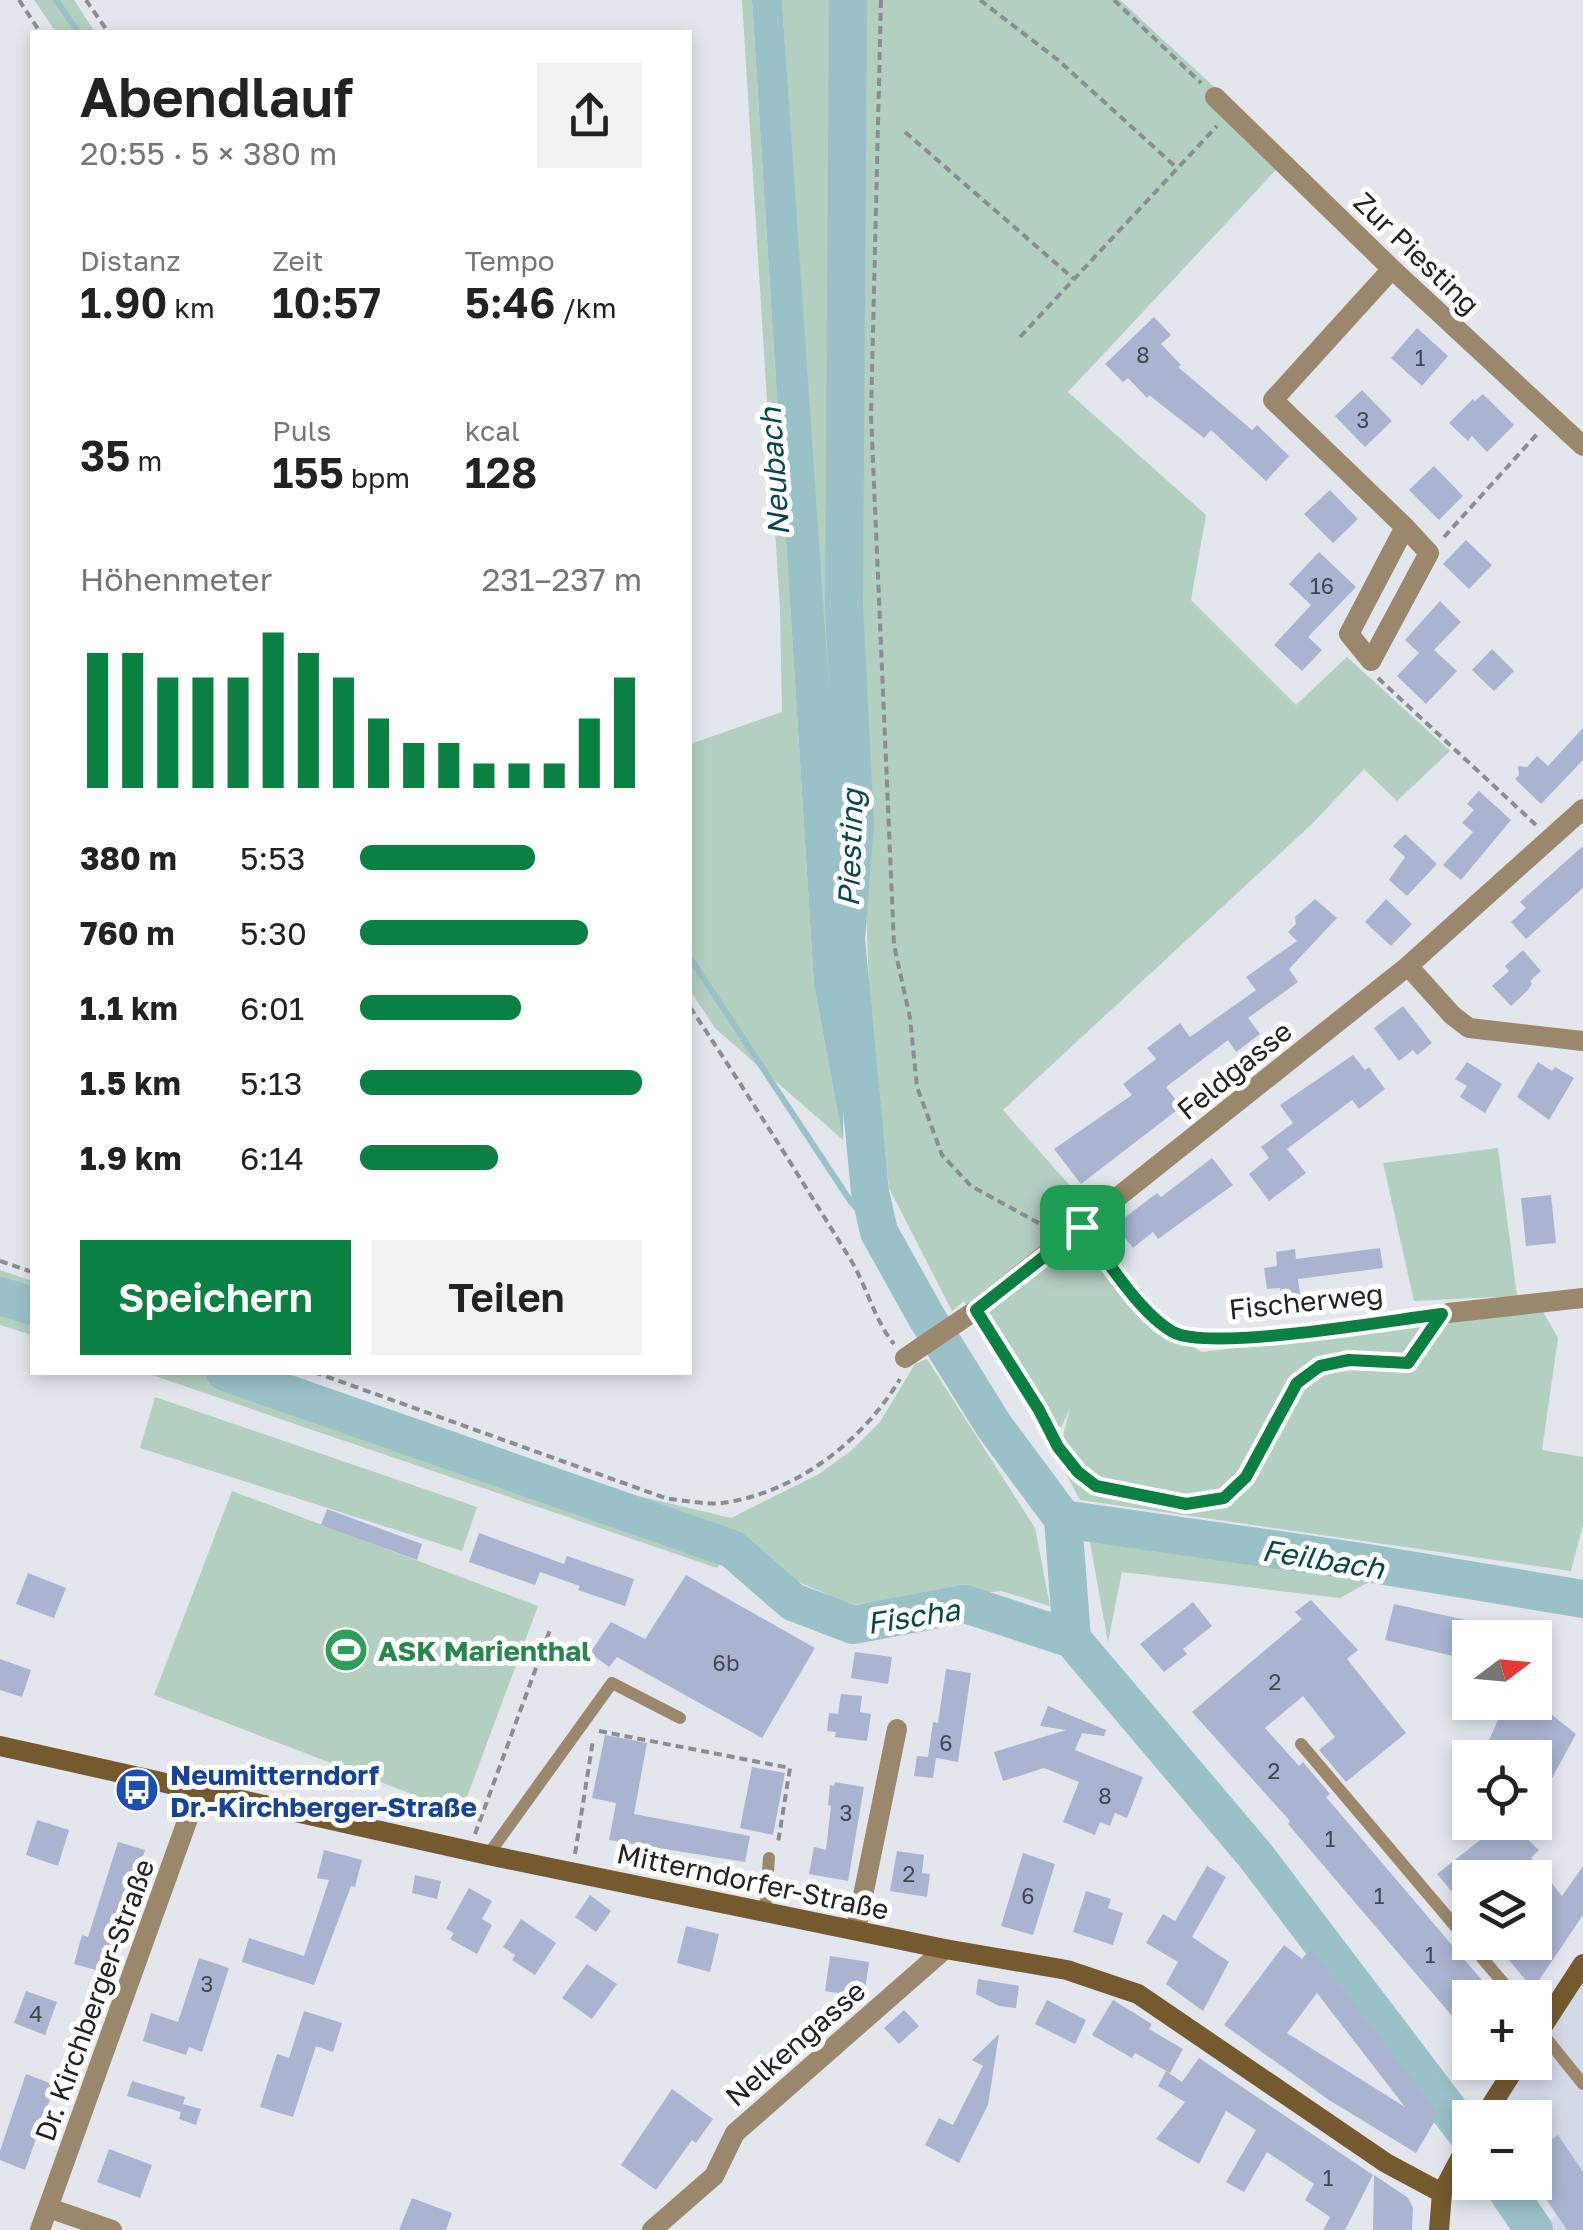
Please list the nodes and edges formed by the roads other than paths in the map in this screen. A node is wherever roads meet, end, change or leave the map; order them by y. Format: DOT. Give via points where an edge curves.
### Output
graph roads {
  1 [pos="1223,104"];
  2 [pos="1392,269"];
  3 [pos="1583,446"];
  4 [pos="1405,528"];
  5 [pos="1583,809"];
  6 [pos="1408,966"];
  7 [pos="1583,1041"];
  8 [pos="1074,1233"];
  9 [pos="1583,1298"];
  10 [pos="1445,1314"];
  11 [pos="914,1351"];
  12 [pos="680,1718"];
  13 [pos="897,1729"];
  14 [pos="1301,1744"];
  15 [pos="0,1746"];
  16 [pos="199,1788"];
  17 [pos="479,1852"];
  18 [pos="769,1858"];
  19 [pos="764,1911"];
  20 [pos="856,1930"];
  21 [pos="945,1950"];
  22 [pos="1583,1964"];
  23 [pos="1501,1980"];
  24 [pos="1552,2009"];
  25 [pos="1552,2048"];
  26 [pos="1583,2084"];
  27 [pos="1452,2174"];
  28 [pos="1442,2193"];
  29 [pos="49,2208"];
  30 [pos="40,2230"];
  31 [pos="112,2230"];
  32 [pos="652,2230"];
  33 [pos="1440,2230"];
  1 -- 2 [label="street, Zur Piesting"];
  2 -- 3 [label="street, Zur Piesting"];
  2 -- 4 [label="street" via="1273,400"];
  4 -- 4 [label="street" via="1350,634 1371,661 1429,553"];
  5 -- 6 [label="street, Feldgasse"];
  6 -- 7 [label="street" via="1469,1028"];
  6 -- 8 [label="street, Feldgasse"];
  8 -- 10 [label="lane, Fischerweg" via="1176,1334 1273,1335"];
  8 -- 11 [label="street, Feldgasse"];
  9 -- 10 [label="street, Fischerweg"];
  12 -- 17 [label="lane" via="612,1684"];
  13 -- 20 [label="street"];
  14 -- 23 [label="lane"];
  15 -- 16 [label="street, Mitterndorfer-Straße"];
  16 -- 17 [label="street, Mitterndorfer-Straße"];
  16 -- 29 [label="street, Dr. Kirchberger-Straße"];
  17 -- 19 [label="street, Mitterndorfer-Straße"];
  18 -- 19 [label="lane"];
  19 -- 20 [label="street, Mitterndorfer-Straße"];
  20 -- 21 [label="street, Mitterndorfer-Straße"];
  21 -- 28 [label="street, Mitterndorfer-Straße" via="1067,1970 1138,1994 1386,2163"];
  21 -- 32 [label="street, Nelkengasse" via="735,2133 714,2176"];
  22 -- 24 [label="street"];
  25 -- 26 [label="lane"];
  27 -- 28 [label="street"];
  28 -- 33 [label="street"];
  29 -- 30 [label="street, Dr. Kirchberger-Straße"];
  29 -- 31 [label="street"];
}
